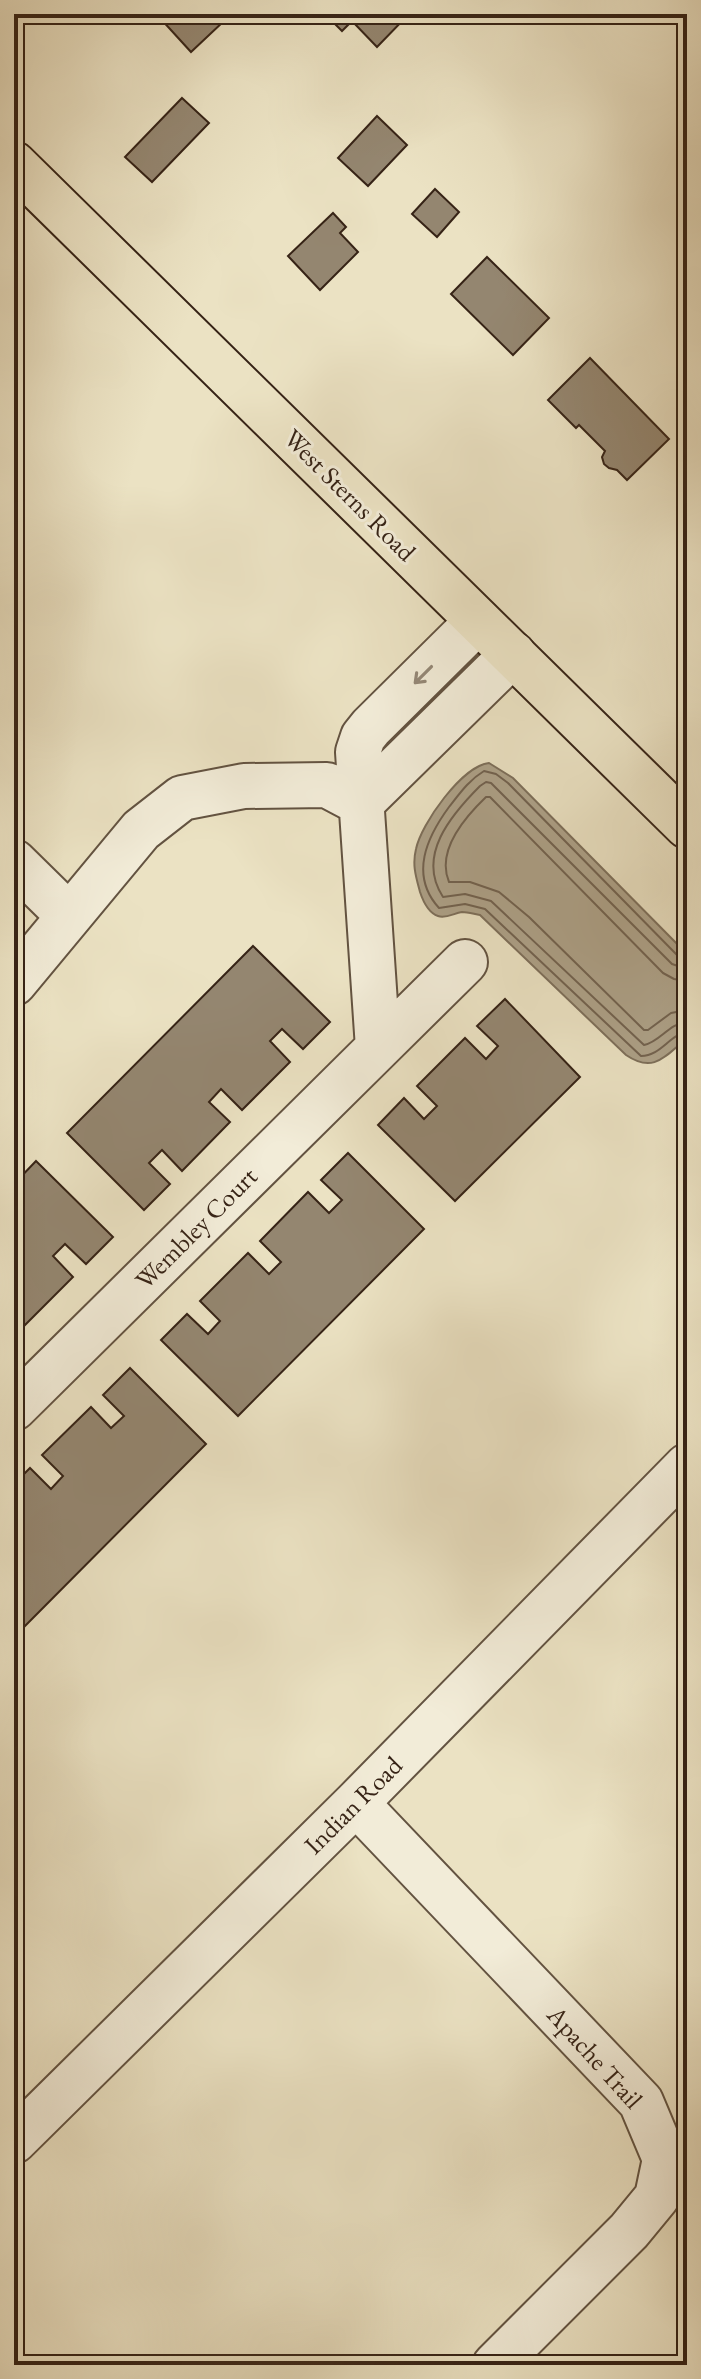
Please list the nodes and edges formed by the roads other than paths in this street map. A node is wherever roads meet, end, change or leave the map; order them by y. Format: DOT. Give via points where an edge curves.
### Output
graph roads {
  1 [pos="14,164"];
  2 [pos="478,621"];
  3 [pos="513,654"];
  4 [pos="361,803"];
  5 [pos="687,826"];
  6 [pos="14,862"];
  7 [pos="69,916"];
  8 [pos="465,962"];
  9 [pos="14,983"];
  10 [pos="378,1048"];
  11 [pos="14,1408"];
  12 [pos="687,1466"];
  13 [pos="356,1803"];
  14 [pos="14,2141"];
  15 [pos="495,2365"];
  1 -- 2 [label="main road, West Sterns Road"];
  2 -- 3 [label="main road, West Sterns Road"];
  2 -- 4 [label="street, one-way" via="363,737 358,752"];
  3 -- 4 [label="street"];
  3 -- 5 [label="main road, West Sterns Road"];
  4 -- 7 [label="street" via="327,785 244,786 182,798 141,830"];
  4 -- 10 [label="street"];
  6 -- 7 [label="street"];
  7 -- 9 [label="street"];
  8 -- 10 [label="street, Wembley Court"];
  10 -- 11 [label="street, Wembley Court"];
  12 -- 13 [label="street, Indian Road"];
  13 -- 14 [label="street, Indian Road"];
  13 -- 15 [label="street, Apache Trail" via="641,2102 665,2159 657,2197 629,2231"];
}
